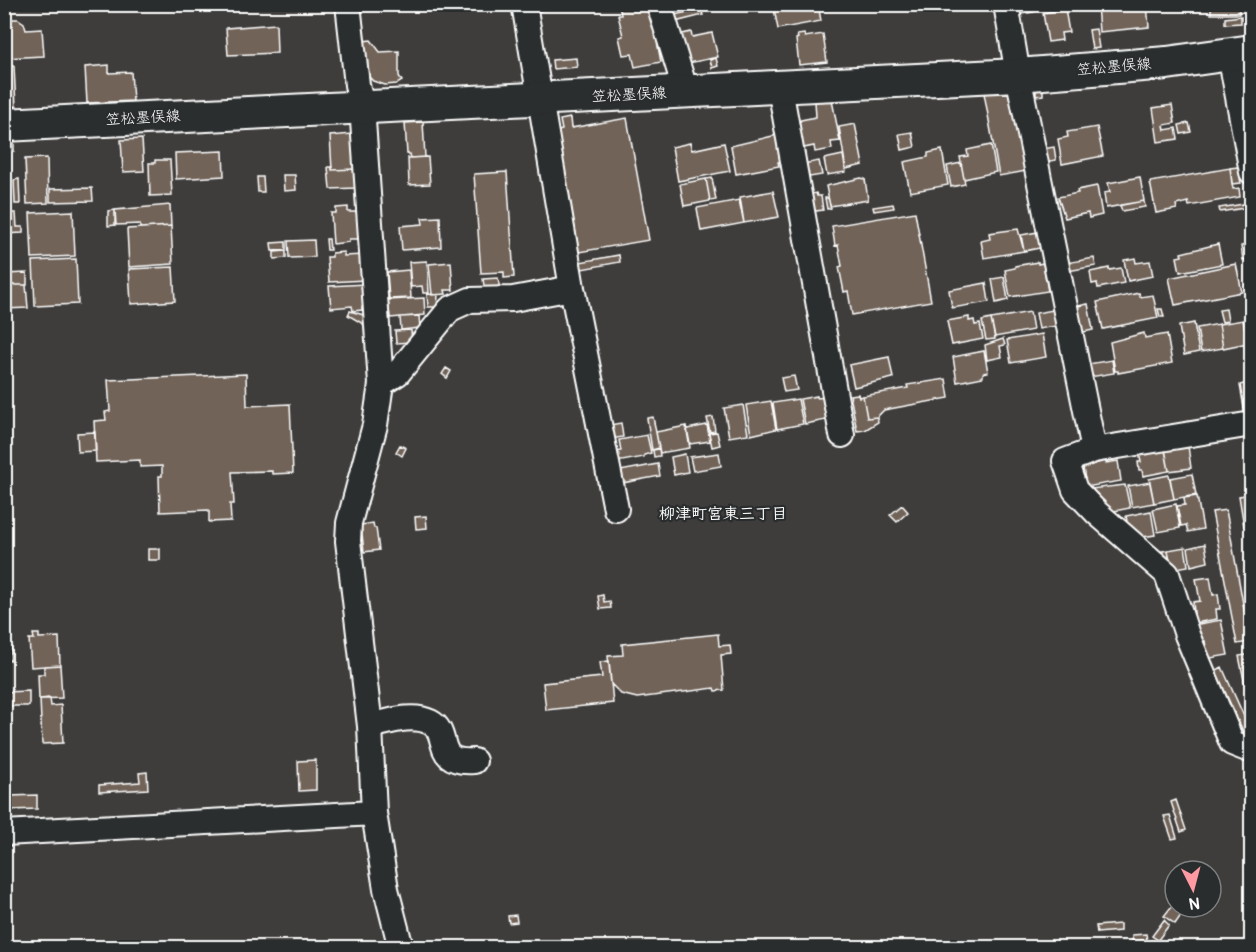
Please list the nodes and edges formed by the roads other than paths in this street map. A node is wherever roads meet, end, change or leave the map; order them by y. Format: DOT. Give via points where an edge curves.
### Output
graph roads {
  1 [pos="348,4"];
  2 [pos="524,4"];
  3 [pos="659,4"];
  4 [pos="1006,4"];
  5 [pos="1240,53"];
  6 [pos="1018,75"];
  7 [pos="780,88"];
  8 [pos="686,92"];
  9 [pos="541,99"];
  10 [pos="362,106"];
  11 [pos="4,125"];
  12 [pos="1251,172"];
  13 [pos="572,288"];
  14 [pos="381,384"];
  15 [pos="1251,424"];
  16 [pos="842,435"];
  17 [pos="1094,450"];
  18 [pos="616,509"];
  19 [pos="370,726"];
  20 [pos="1251,751"];
  21 [pos="474,761"];
  22 [pos="374,813"];
  23 [pos="4,833"];
  24 [pos="401,948"];
  1 -- 10 [label="street"];
  2 -- 9 [label="street"];
  3 -- 8 [label="street"];
  4 -- 6 [label="street"];
  5 -- 6 [label="main road, 笠松墨俣線"];
  5 -- 12 [label="street"];
  6 -- 7 [label="main road, 笠松墨俣線"];
  6 -- 17 [label="street"];
  7 -- 8 [label="main road, 笠松墨俣線"];
  7 -- 16 [label="street"];
  8 -- 9 [label="main road, 笠松墨俣線"];
  9 -- 10 [label="main road, 笠松墨俣線"];
  9 -- 13 [label="street"];
  10 -- 11 [label="main road, 笠松墨俣線"];
  10 -- 14 [label="street"];
  13 -- 14 [label="street" via="513,299 470,300 450,309 398,373"];
  13 -- 18 [label="street"];
  14 -- 19 [label="street" via="348,541"];
  15 -- 17 [label="street"];
  17 -- 20 [label="street" via="1065,461 1075,490 1167,574 1187,635 1232,742"];
  19 -- 21 [label="street" via="404,719 424,720 435,726 448,754 462,762"];
  19 -- 22 [label="street"];
  22 -- 23 [label="street"];
  22 -- 24 [label="street" via="386,889"];
}
